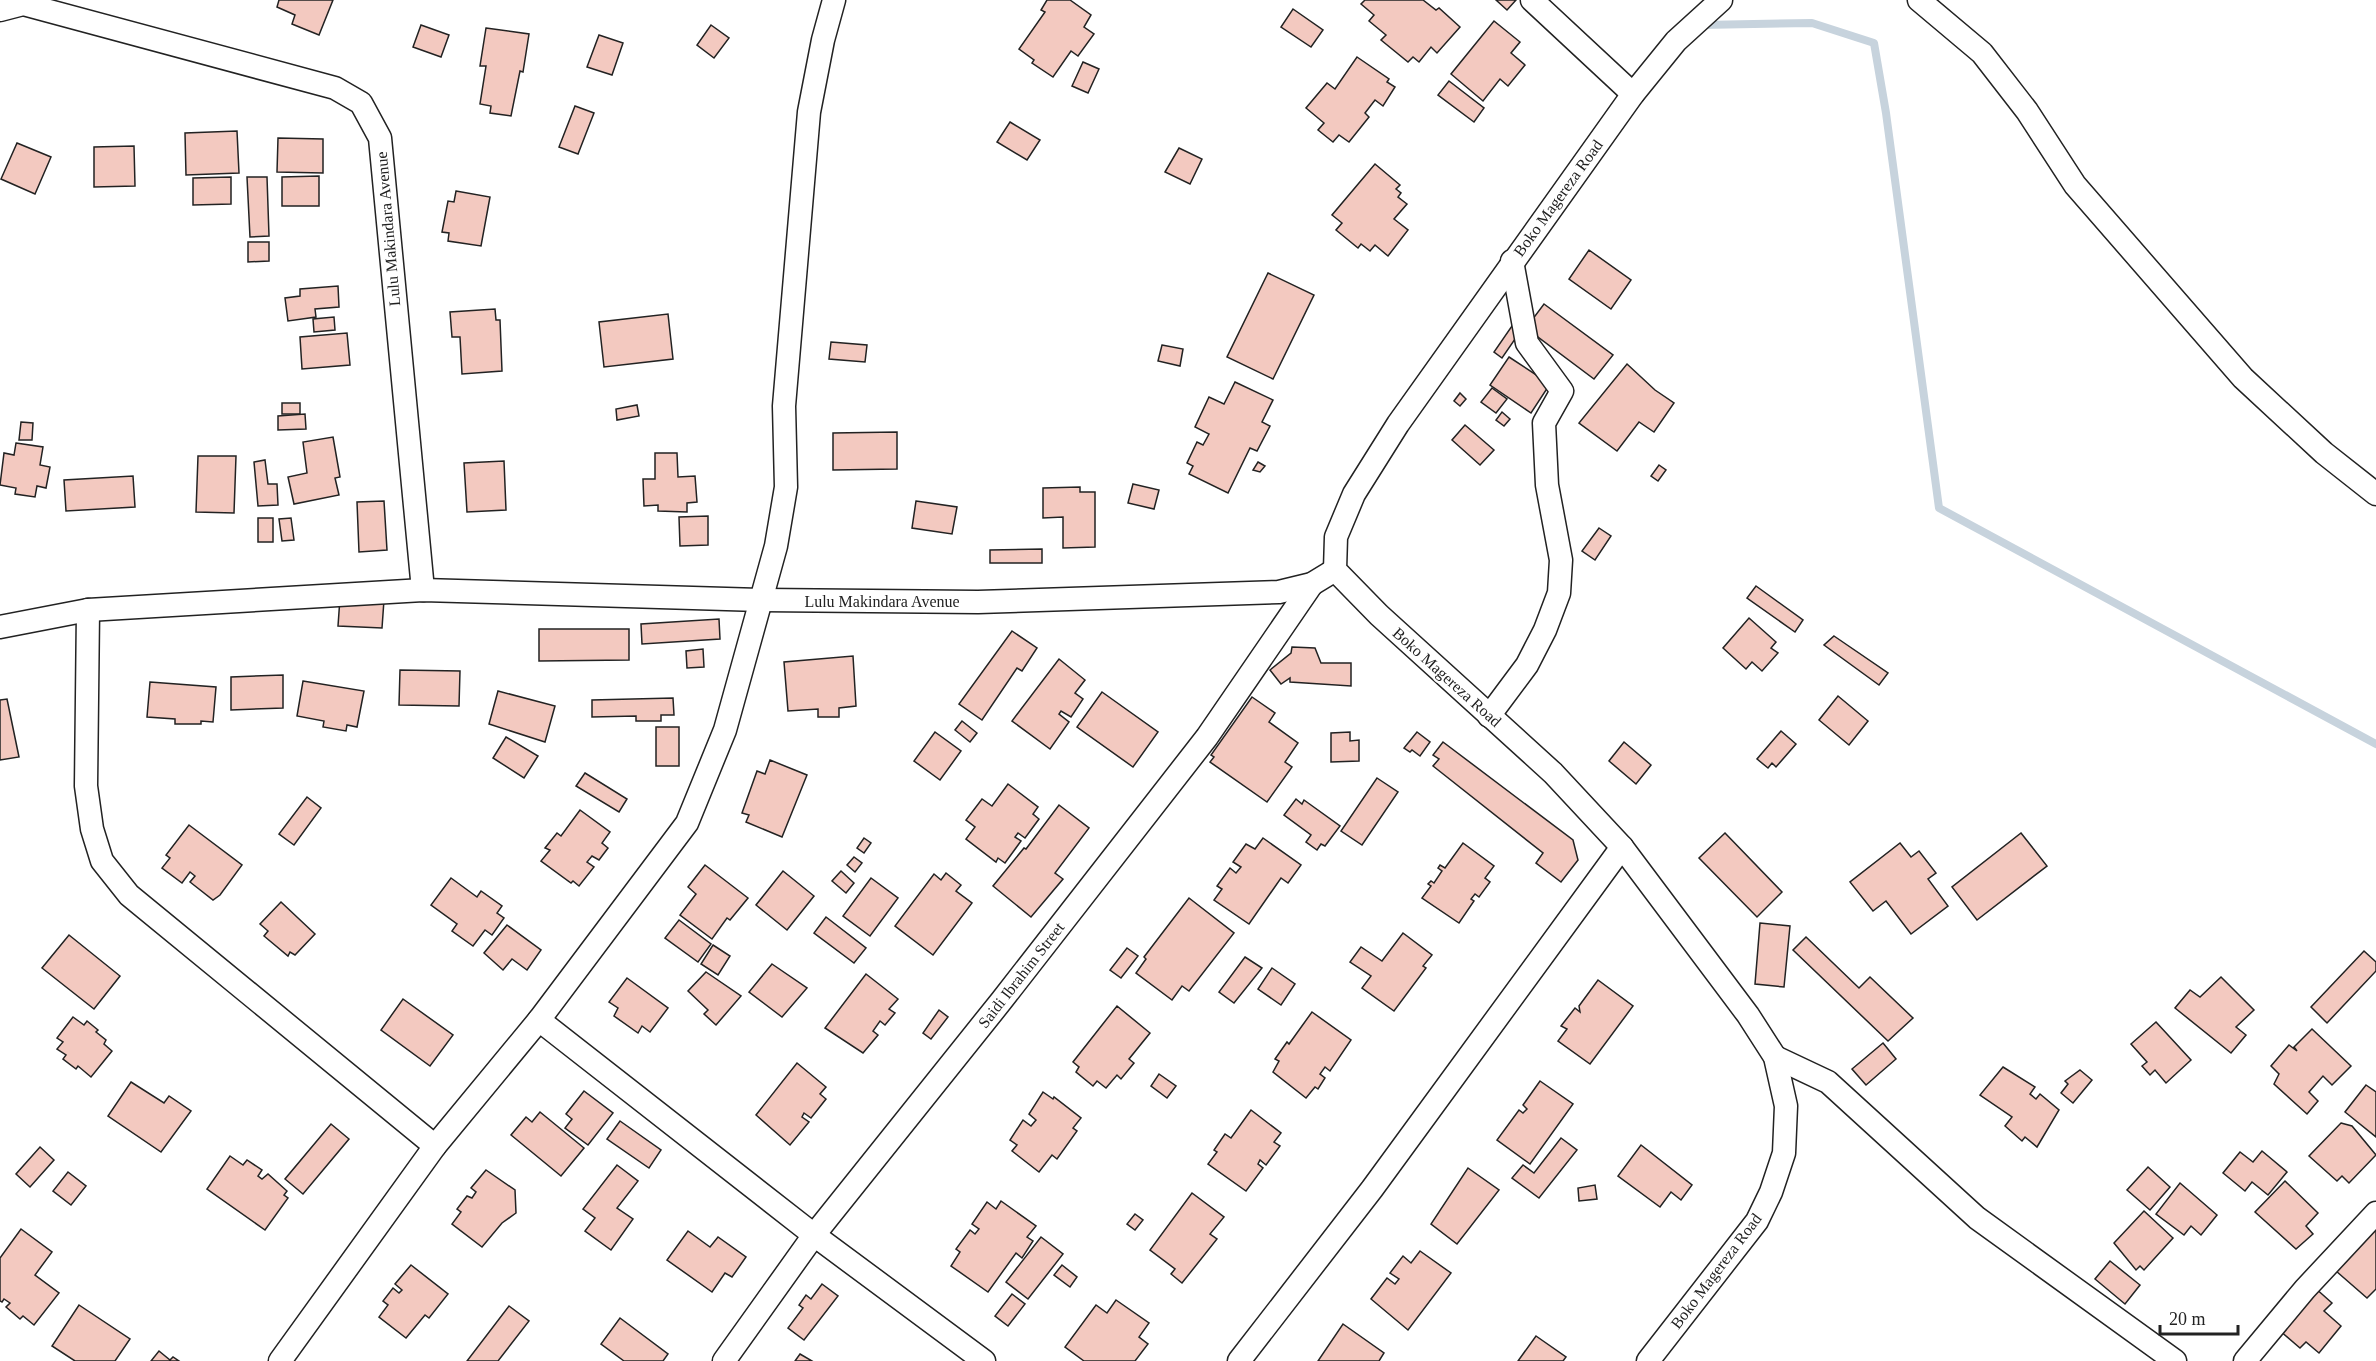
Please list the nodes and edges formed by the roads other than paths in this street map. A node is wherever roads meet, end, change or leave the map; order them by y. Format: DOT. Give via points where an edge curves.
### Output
graph roads {
  1 [pos="834,0"];
  2 [pos="1532,0"];
  3 [pos="1721,0"];
  4 [pos="1919,0"];
  5 [pos="0,10"];
  6 [pos="1633,94"];
  7 [pos="1512,261"];
  8 [pos="2376,494"];
  9 [pos="1335,570"];
  10 [pos="1312,584"];
  11 [pos="423,590"];
  12 [pos="760,600"];
  13 [pos="88,610"];
  14 [pos="0,627"];
  15 [pos="1489,716"];
  16 [pos="1622,847"];
  17 [pos="539,1020"];
  18 [pos="1775,1057"];
  19 [pos="435,1146"];
  20 [pos="2376,1213"];
  21 [pos="814,1235"];
  22 [pos="280,1361"];
  23 [pos="724,1361"];
  24 [pos="984,1361"];
  25 [pos="1239,1361"];
  26 [pos="1648,1361"];
  27 [pos="2175,1361"];
  28 [pos="2245,1361"];
  1 -- 12 [label="street" via="808,123 784,406 786,487 776,546"];
  2 -- 6 [label="street"];
  3 -- 6 [label="street, Boko Magereza Road" via="1676,41"];
  4 -- 8 [label="street" via="1982,53 2027,111 2075,185 2243,378 2324,453"];
  5 -- 11 [label="street, Lulu Makindara Avenue" via="23,4 335,88 360,103 380,138"];
  6 -- 7 [label="street, Boko Magereza Road"];
  7 -- 9 [label="street, Boko Magereza Road" via="1354,494 1336,537"];
  7 -- 15 [label="street" via="1527,343 1562,391 1544,423 1547,485 1561,560 1559,593 1545,630 1527,664"];
  9 -- 10 [label="street, Lulu Makindara Avenue"];
  9 -- 15 [label="street, Boko Magereza Road"];
  10 -- 12 [label="street, Lulu Makindara Avenue" via="1279,592 978,602"];
  10 -- 21 [label="street, Saidi Ibrahim Street" via="1207,737"];
  11 -- 12 [label="street, Lulu Makindara Avenue"];
  11 -- 13 [label="street, Lulu Makindara Avenue"];
  12 -- 17 [label="street" via="725,730 687,823"];
  13 -- 14 [label="street, Lulu Makindara Avenue"];
  13 -- 19 [label="street" via="86,786 92,829 102,861 129,895"];
  15 -- 16 [label="street, Boko Magereza Road" via="1553,773"];
  16 -- 18 [label="street, Boko Magereza Road"];
  16 -- 25 [label="street" via="1372,1189"];
  17 -- 19 [label="street"];
  17 -- 21 [label="street"];
  18 -- 26 [label="street, Boko Magereza Road" via="1786,1106 1784,1153 1771,1191 1757,1221"];
  18 -- 27 [label="street" via="1828,1082 1977,1218"];
  19 -- 22 [label="street"];
  20 -- 28 [label="street"];
  21 -- 23 [label="street, Saidi Ibrahim Street"];
  21 -- 24 [label="street"];
}
